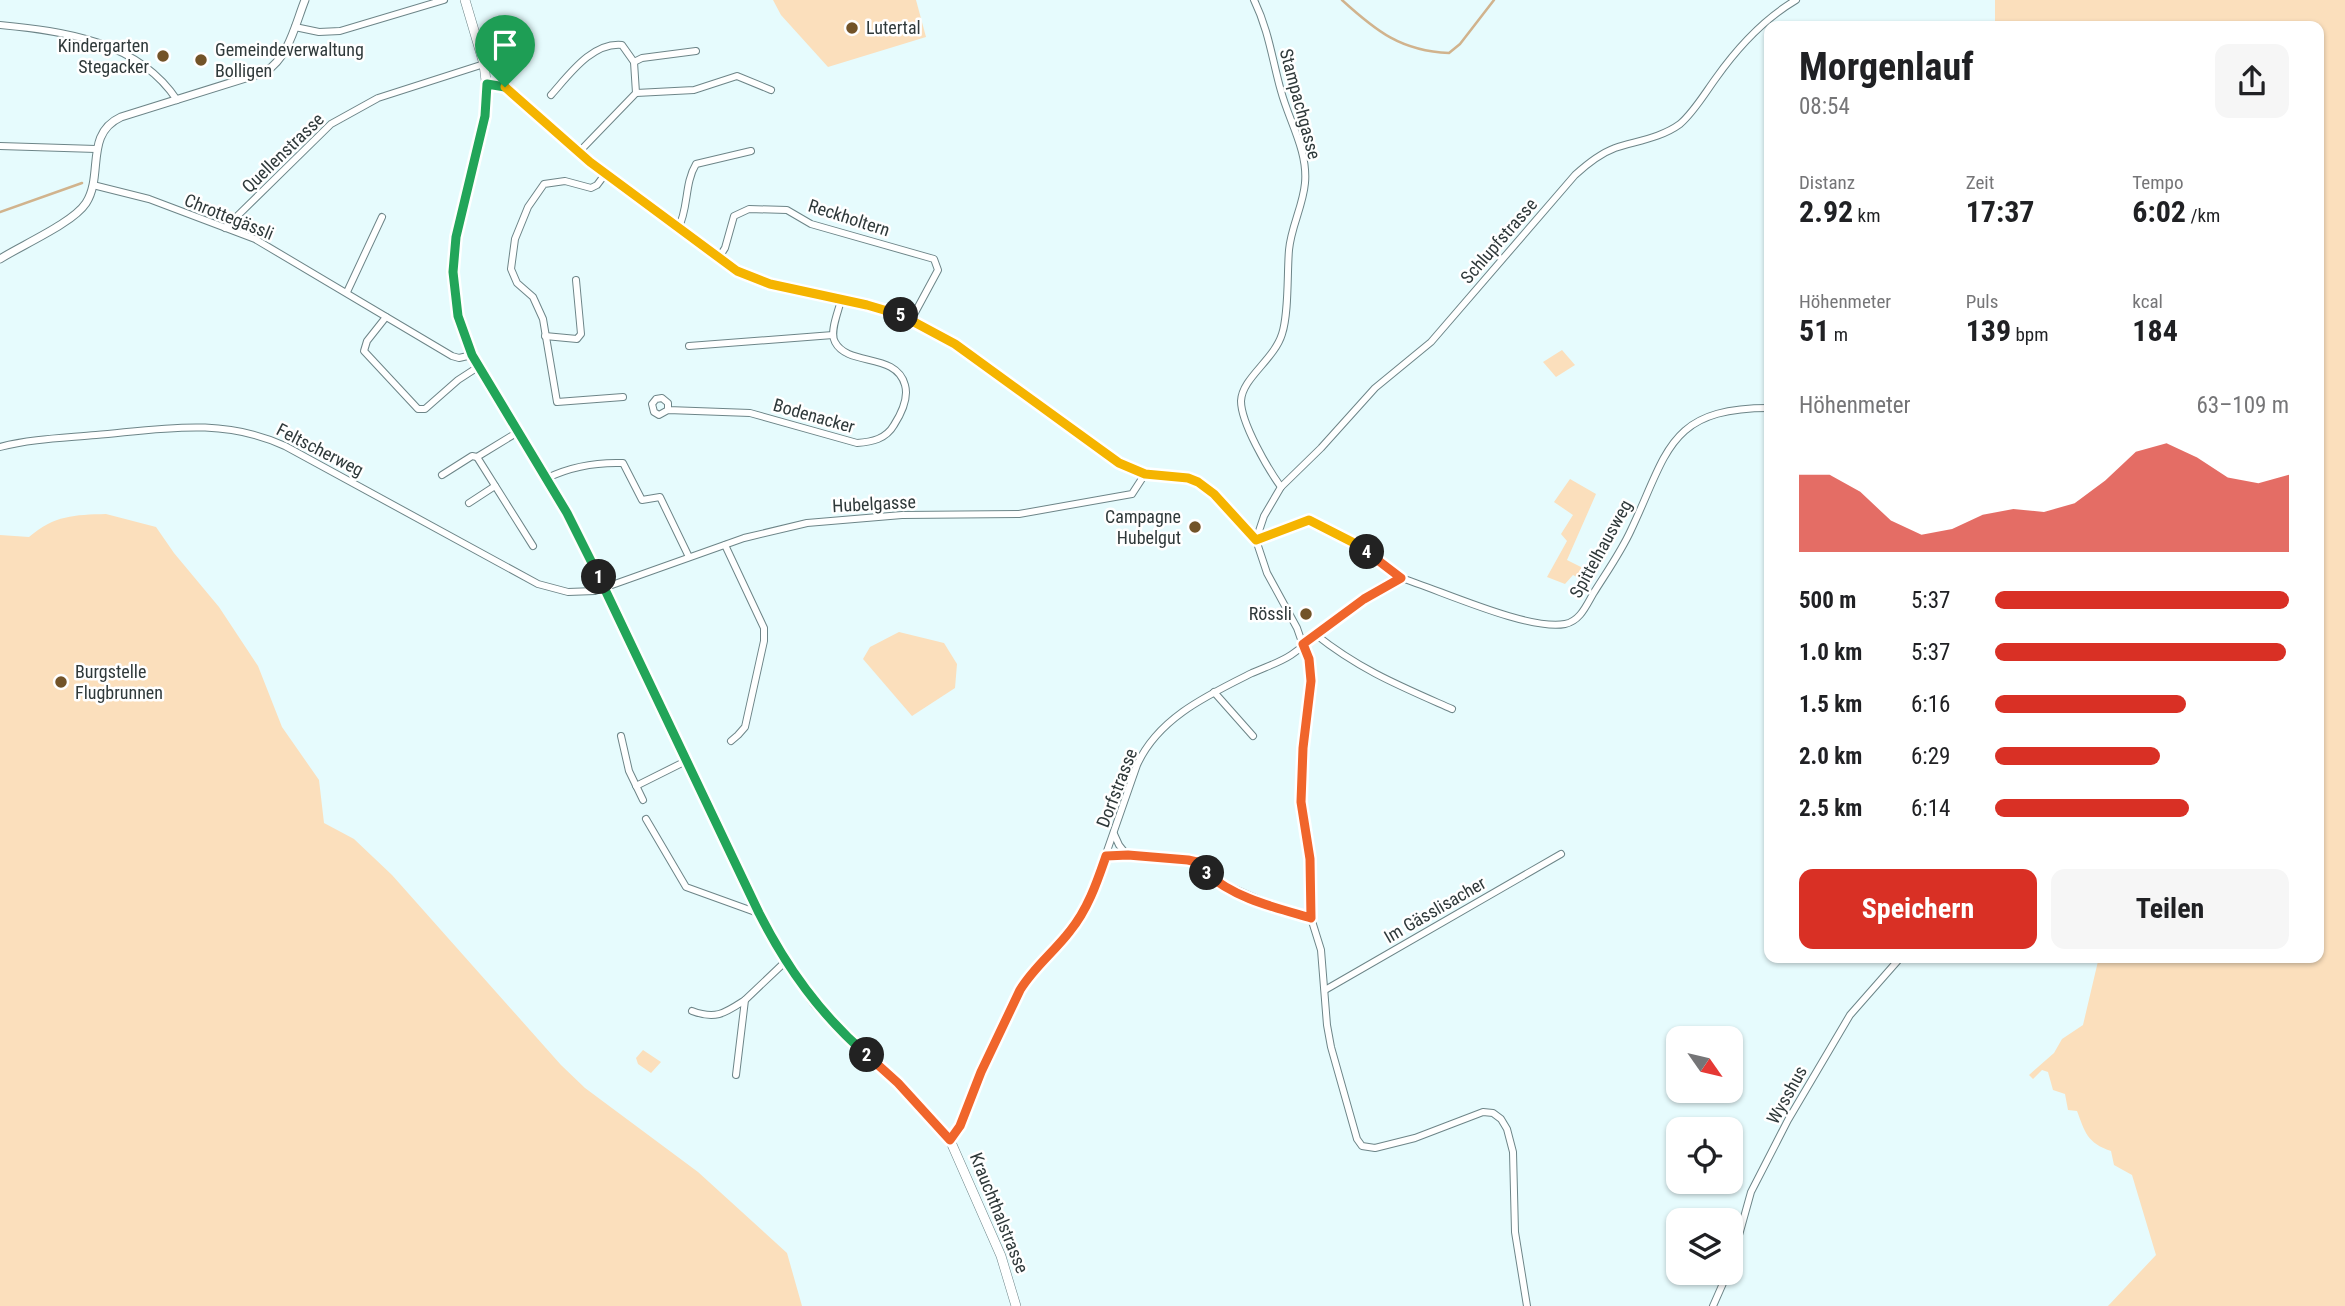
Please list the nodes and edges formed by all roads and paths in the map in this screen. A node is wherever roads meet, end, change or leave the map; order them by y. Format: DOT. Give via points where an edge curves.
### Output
graph roads {
  1 [pos="305,0"];
  2 [pos="444,0"];
  3 [pos="465,0"];
  4 [pos="1254,0"];
  5 [pos="1796,0"];
  6 [pos="1767,21"];
  7 [pos="1764,24"];
  8 [pos="0,25"];
  9 [pos="295,27"];
  10 [pos="696,51"];
  11 [pos="634,62"];
  12 [pos="484,64"];
  13 [pos="487,84"];
  14 [pos="771,90"];
  15 [pos="636,93"];
  16 [pos="551,95"];
  17 [pos="177,100"];
  18 [pos="0,146"];
  19 [pos="96,149"];
  20 [pos="751,151"];
  21 [pos="579,152"];
  22 [pos="606,173"];
  23 [pos="93,185"];
  24 [pos="382,217"];
  25 [pos="225,228"];
  26 [pos="678,229"];
  27 [pos="0,259"];
  28 [pos="718,259"];
  29 [pos="576,280"];
  30 [pos="346,292"];
  31 [pos="841,300"];
  32 [pos="387,317"];
  33 [pos="911,320"];
  34 [pos="833,335"];
  35 [pos="545,336"];
  36 [pos="689,346"];
  37 [pos="472,355"];
  38 [pos="478,367"];
  39 [pos="623,397"];
  40 [pos="1764,408"];
  41 [pos="668,410"];
  42 [pos="518,432"];
  43 [pos="0,447"];
  44 [pos="477,457"];
  45 [pos="1145,474"];
  46 [pos="442,475"];
  47 [pos="547,478"];
  48 [pos="495,486"];
  49 [pos="1281,487"];
  50 [pos="469,503"];
  51 [pos="1256,540"];
  52 [pos="725,545"];
  53 [pos="533,546"];
  54 [pos="690,556"];
  55 [pos="1401,578"];
  56 [pos="603,588"];
  57 [pos="1315,634"];
  58 [pos="1303,644"];
  59 [pos="1214,692"];
  60 [pos="1452,709"];
  61 [pos="621,736"];
  62 [pos="1253,736"];
  63 [pos="731,741"];
  64 [pos="686,761"];
  65 [pos="636,786"];
  66 [pos="643,800"];
  67 [pos="646,819"];
  68 [pos="1114,834"];
  69 [pos="1561,854"];
  70 [pos="1128,855"];
  71 [pos="1106,856"];
  72 [pos="759,913"];
  73 [pos="1311,918"];
  74 [pos="785,962"];
  75 [pos="1896,963"];
  76 [pos="1325,990"];
  77 [pos="745,1000"];
  78 [pos="692,1011"];
  79 [pos="736,1075"];
  80 [pos="950,1140"];
  81 [pos="1743,1221"];
  82 [pos="1722,1285"];
  83 [pos="1016,1306"];
  84 [pos="1527,1306"];
  85 [pos="1713,1306"];
  1 -- 9 [label="street"];
  2 -- 9 [label="street" via="340,32"];
  3 -- 12 [label="main road, Krauchthalstrasse"];
  4 -- 49 [label="street, Stampachgasse" via="1266,25 1281,92 1302,152 1305,182 1290,240 1283,332 1273,353 1246,385 1241,400 1262,456"];
  5 -- 6 [label="street, Schlupfstrasse"];
  7 -- 49 [label="street, Schlupfstrasse" via="1682,122 1598,156 1575,175 1431,342 1375,388"];
  8 -- 17 [label="street" via="77,35 107,45 156,77"];
  9 -- 17 [label="street" via="281,58 265,72"];
  10 -- 11 [label="street"];
  11 -- 15 [label="street"];
  11 -- 16 [label="street" via="622,45 615,44 579,64"];
  12 -- 13 [label="main road, Krauchthalstrasse"];
  12 -- 25 [label="street, Quellenstrasse" via="378,98 331,124"];
  13 -- 21 [label="street" via="516,94"];
  13 -- 37 [label="main road, Krauchthalstrasse" via="485,116 461,210 454,263 458,316"];
  14 -- 15 [label="street" via="737,76 694,90"];
  15 -- 21 [label="street"];
  17 -- 19 [label="street" via="116,120 101,134"];
  18 -- 19 [label="street"];
  19 -- 23 [label="street"];
  20 -- 26 [label="street" via="696,164"];
  21 -- 22 [label="street"];
  22 -- 26 [label="street"];
  22 -- 35 [label="street" via="591,188 565,181 544,184 515,239 511,269 517,284 533,297"];
  23 -- 25 [label="street, Chrottegässli" via="149,199"];
  23 -- 27 [label="street" via="76,214"];
  24 -- 30 [label="street"];
  25 -- 30 [label="street, Chrottegässli" via="255,239"];
  26 -- 28 [label="street"];
  28 -- 31 [label="street" via="760,281"];
  28 -- 33 [label="street, Reckholtern" via="734,216 749,209 787,210 811,224 934,259 938,270"];
  29 -- 35 [label="street" via="581,334 577,339"];
  30 -- 32 [label="street, Chrottegässli"];
  31 -- 33 [label="street"];
  31 -- 34 [label="street"];
  32 -- 37 [label="street, Chrottegässli" via="452,356"];
  32 -- 38 [label="street" via="364,351 418,409 425,409"];
  33 -- 45 [label="street" via="955,344 1112,459"];
  34 -- 36 [label="street"];
  34 -- 41 [label="street, Bodenacker" via="837,345 851,355 895,368 903,377 903,412 891,431 875,441 857,443 750,413"];
  35 -- 39 [label="street" via="557,402"];
  37 -- 38 [label="main road, Krauchthalstrasse"];
  38 -- 42 [label="main road, Krauchthalstrasse"];
  40 -- 55 [label="street, Spittelhausweg" via="1713,414 1675,439 1630,532 1583,611 1571,622 1559,625 1527,620"];
  42 -- 44 [label="street"];
  42 -- 47 [label="main road, Krauchthalstrasse"];
  43 -- 56 [label="street, Feltscherweg" via="179,427 244,432 285,446 538,584 568,592"];
  44 -- 46 [label="street"];
  44 -- 48 [label="street"];
  45 -- 51 [label="street" via="1188,478 1204,485"];
  45 -- 52 [label="street, Hubelgasse" via="1132,494 1040,510 820,521"];
  47 -- 54 [label="street" via="569,468 623,463 642,500 660,497"];
  47 -- 56 [label="main road, Krauchthalstrasse"];
  48 -- 50 [label="street"];
  48 -- 53 [label="street"];
  49 -- 51 [label="street, Schlupfstrasse"];
  51 -- 55 [label="street" via="1309,520 1358,545"];
  51 -- 58 [label="street" via="1267,573"];
  52 -- 54 [label="street, Hubelgasse"];
  52 -- 63 [label="street" via="764,628 744,727"];
  54 -- 56 [label="street, Hubelgasse"];
  55 -- 57 [label="street"];
  56 -- 64 [label="main road, Krauchthalstrasse"];
  57 -- 58 [label="street"];
  57 -- 60 [label="street" via="1370,672"];
  58 -- 59 [label="street, Dorfstrasse" via="1288,657"];
  58 -- 73 [label="street" via="1311,681 1301,802 1310,859"];
  59 -- 62 [label="street"];
  59 -- 68 [label="street, Dorfstrasse" via="1180,714 1147,746 1136,765"];
  61 -- 65 [label="street"];
  64 -- 65 [label="street"];
  64 -- 72 [label="main road, Krauchthalstrasse"];
  65 -- 66 [label="street"];
  67 -- 72 [label="street" via="686,887"];
  68 -- 70 [label="street"];
  68 -- 71 [label="street, Dorfstrasse"];
  69 -- 76 [label="street, Im Gässlisacher"];
  70 -- 71 [label="street"];
  70 -- 73 [label="street" via="1197,862 1221,883"];
  71 -- 80 [label="street, Dorfstrasse" via="1081,915 1020,990"];
  72 -- 74 [label="main road, Krauchthalstrasse"];
  73 -- 76 [label="street" via="1321,950"];
  74 -- 77 [label="street"];
  74 -- 80 [label="main road, Krauchthalstrasse" via="829,1019 898,1083"];
  75 -- 81 [label="street, Wysshus" via="1850,1016 1792,1113 1751,1192"];
  76 -- 84 [label="street" via="1331,1046 1362,1146 1415,1138 1483,1112 1501,1119 1513,1152 1515,1232"];
  77 -- 78 [label="street" via="721,1014 705,1016"];
  77 -- 79 [label="street"];
  80 -- 83 [label="main road, Krauchthalstrasse" via="1001,1256"];
  82 -- 85 [label="street"];
}
